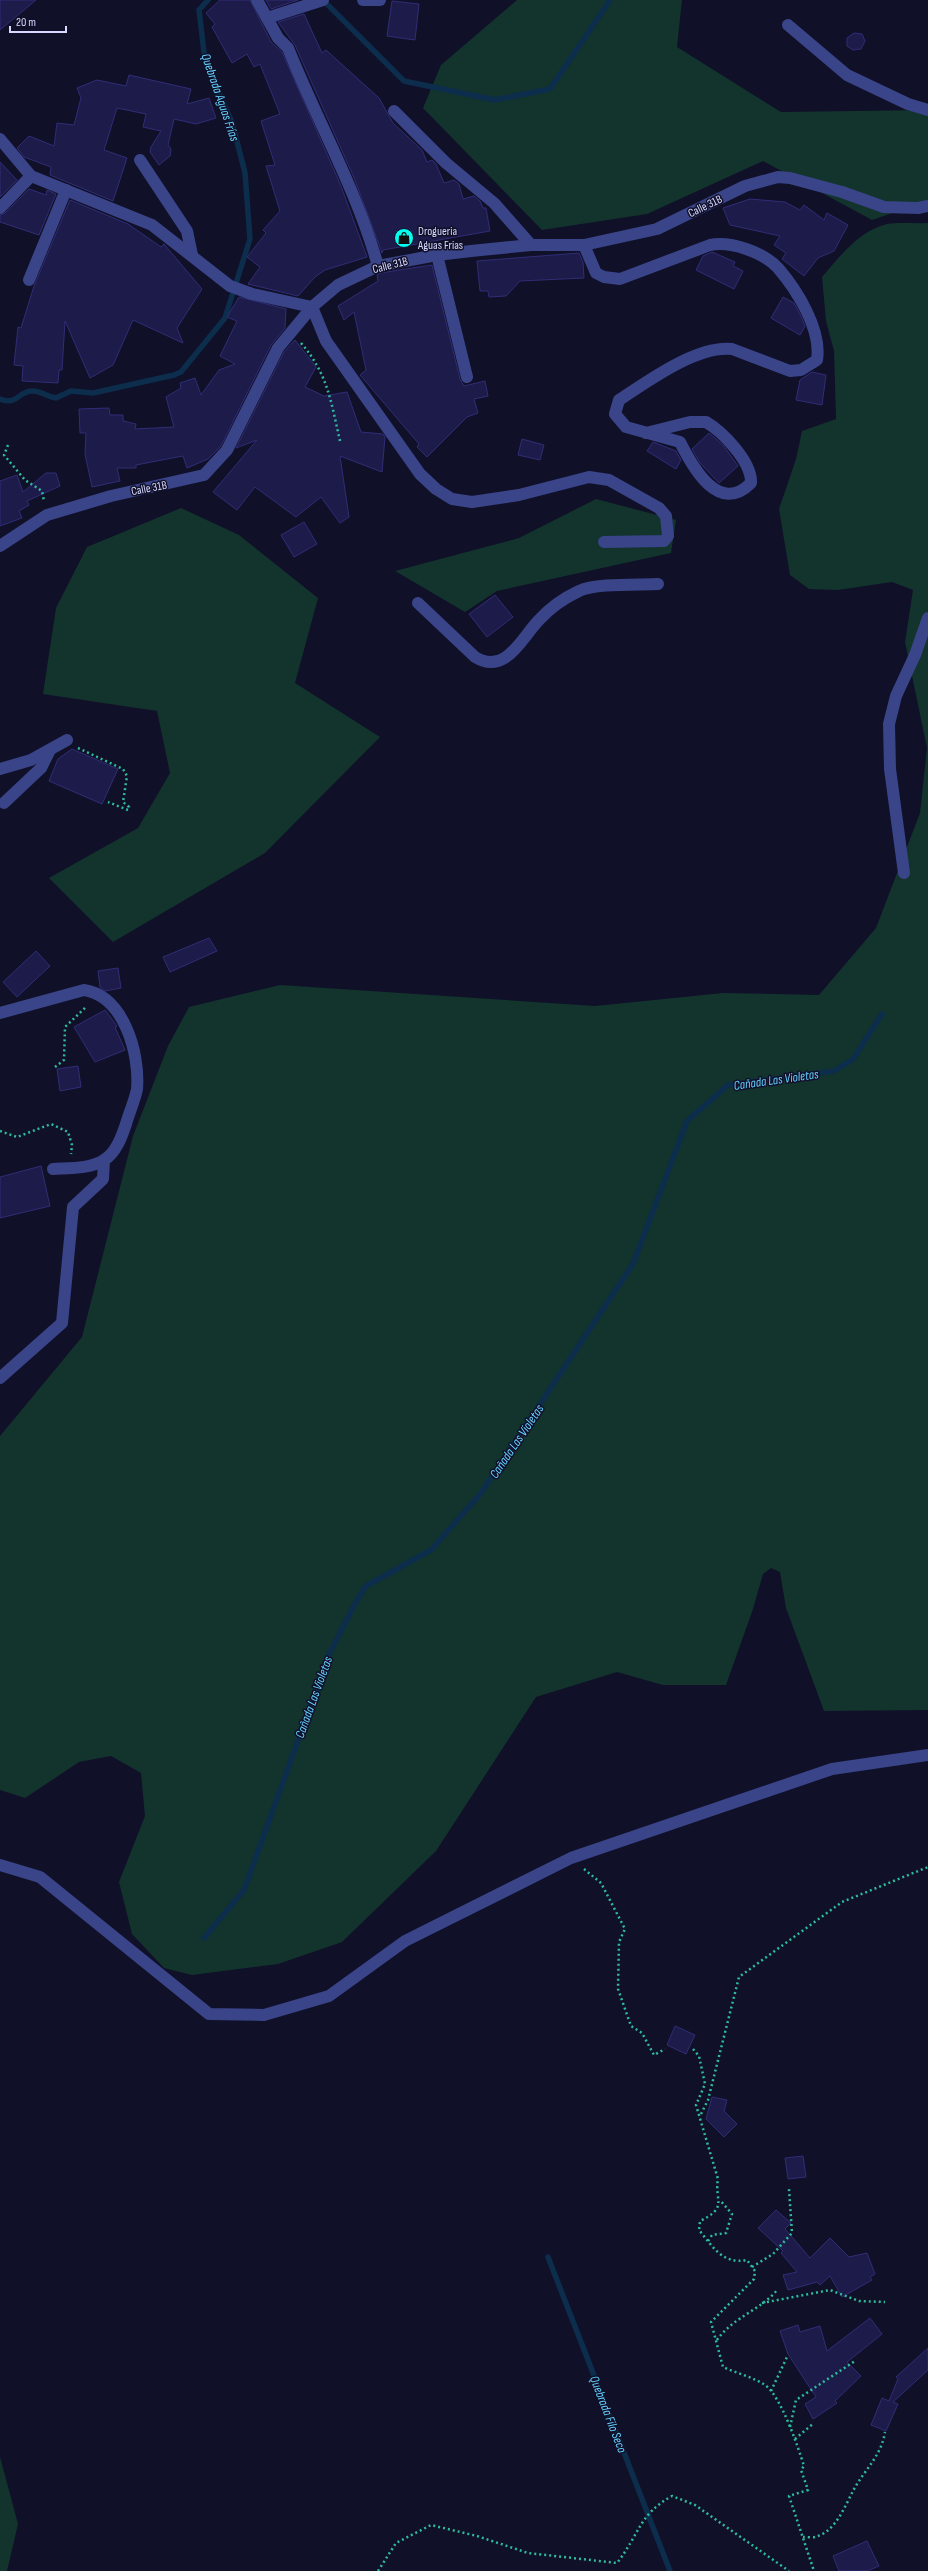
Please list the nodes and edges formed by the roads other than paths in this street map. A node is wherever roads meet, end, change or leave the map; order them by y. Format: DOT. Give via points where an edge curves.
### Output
graph roads {
  1 [pos="257,0"];
  2 [pos="323,0"];
  3 [pos="363,0"];
  4 [pos="380,0"];
  5 [pos="267,18"];
  6 [pos="788,25"];
  7 [pos="928,110"];
  8 [pos="394,111"];
  9 [pos="0,139"];
  10 [pos="140,160"];
  11 [pos="31,176"];
  12 [pos="66,190"];
  13 [pos="928,206"];
  14 [pos="0,208"];
  15 [pos="531,245"];
  16 [pos="584,245"];
  17 [pos="192,255"];
  18 [pos="437,255"];
  19 [pos="378,266"];
  20 [pos="29,280"];
  21 [pos="312,307"];
  22 [pos="468,377"];
  23 [pos="646,433"];
  24 [pos="604,542"];
  25 [pos="0,546"];
  26 [pos="658,584"];
  27 [pos="418,603"];
  28 [pos="928,618"];
  29 [pos="67,740"];
  30 [pos="50,750"];
  31 [pos="0,769"];
  32 [pos="4,803"];
  33 [pos="904,873"];
  34 [pos="0,1013"];
  35 [pos="104,1160"];
  36 [pos="53,1169"];
  37 [pos="0,1378"];
  38 [pos="928,1755"];
  39 [pos="0,1865"];
  1 -- 5 [label="street"];
  2 -- 5 [label="street"];
  3 -- 4 [label="street"];
  5 -- 19 [label="street" via="278,38 288,48 334,156 358,203"];
  6 -- 7 [label="street" via="847,75 908,104"];
  8 -- 15 [label="street" via="446,163 494,203"];
  9 -- 11 [label="street"];
  10 -- 17 [label="street" via="187,231"];
  11 -- 12 [label="street"];
  11 -- 14 [label="street"];
  12 -- 17 [label="street" via="152,225"];
  12 -- 20 [label="street"];
  13 -- 16 [label="street, Calle 31B" via="884,207 842,192 778,177 745,186 657,229"];
  15 -- 16 [label="street, Calle 31B"];
  15 -- 18 [label="street, Calle 31B"];
  16 -- 23 [label="street" via="596,273 620,279 710,245 726,244 741,247 761,256 777,268 811,317 818,352 817,360 801,370 790,371 732,349 722,348 672,368 619,400 615,414 619,421 626,427"];
  17 -- 21 [label="street" via="230,286 252,294"];
  18 -- 19 [label="street, Calle 31B"];
  18 -- 22 [label="street"];
  19 -- 21 [label="street, Calle 31B" via="338,285"];
  21 -- 24 [label="street" via="326,341 420,474 452,499 472,502 519,495 589,477 608,480 658,508 666,516 668,536 664,541"];
  21 -- 25 [label="street, Calle 31B" via="278,348 227,450 204,475 111,496 47,515"];
  23 -- 23 [label="street" via="680,442 693,467 718,492 726,495 736,493 751,483 749,467 735,449 706,422 690,422"];
  26 -- 27 [label="street" via="580,590 559,602 538,620 514,653 491,662 483,662 475,657"];
  28 -- 33 [label="street" via="915,655 896,696 889,724 890,769"];
  29 -- 30 [label="street"];
  30 -- 31 [label="street" via="31,760"];
  30 -- 32 [label="street" via="41,768"];
  34 -- 35 [label="street" via="84,990 93,991 116,1008 130,1038 137,1090 120,1141"];
  35 -- 36 [label="street" via="80,1167"];
  35 -- 37 [label="street" via="103,1179 73,1207 62,1323"];
  38 -- 39 [label="street" via="832,1769 571,1858 405,1941 329,1996 264,2015 209,2014 40,1877"];
}
